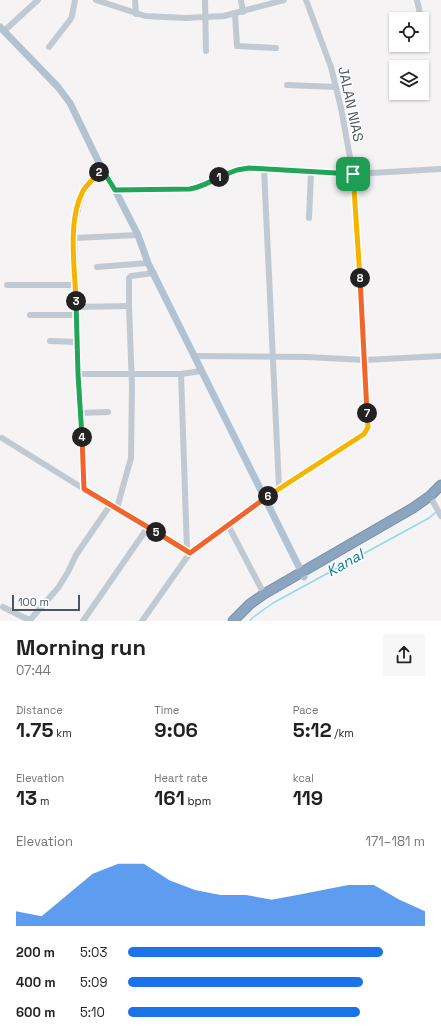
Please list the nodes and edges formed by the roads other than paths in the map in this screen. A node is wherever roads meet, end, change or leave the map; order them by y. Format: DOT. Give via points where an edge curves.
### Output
graph roads {
  1 [pos="38,0"];
  2 [pos="75,0"];
  3 [pos="96,0"];
  4 [pos="135,0"];
  5 [pos="205,0"];
  6 [pos="241,0"];
  7 [pos="284,0"];
  8 [pos="306,0"];
  9 [pos="417,0"];
  10 [pos="104,2"];
  11 [pos="243,12"];
  12 [pos="420,12"];
  13 [pos="136,14"];
  14 [pos="235,14"];
  15 [pos="206,18"];
  16 [pos="2,29"];
  17 [pos="49,47"];
  18 [pos="276,48"];
  19 [pos="206,51"];
  20 [pos="287,85"];
  21 [pos="336,87"];
  22 [pos="102,169"];
  23 [pos="264,169"];
  24 [pos="441,169"];
  25 [pos="311,172"];
  26 [pos="353,174"];
  27 [pos="115,190"];
  28 [pos="309,218"];
  29 [pos="138,235"];
  30 [pos="74,238"];
  31 [pos="148,263"];
  32 [pos="98,267"];
  33 [pos="154,273"];
  34 [pos="7,285"];
  35 [pos="76,286"];
  36 [pos="128,306"];
  37 [pos="76,307"];
  38 [pos="30,315"];
  39 [pos="77,315"];
  40 [pos="50,341"];
  41 [pos="77,342"];
  42 [pos="195,356"];
  43 [pos="441,356"];
  44 [pos="272,357"];
  45 [pos="365,360"];
  46 [pos="201,371"];
  47 [pos="78,374"];
  48 [pos="131,374"];
  49 [pos="181,374"];
  50 [pos="108,412"];
  51 [pos="81,414"];
  52 [pos="2,438"];
  53 [pos="441,485"];
  54 [pos="279,488"];
  55 [pos="84,489"];
  56 [pos="441,491"];
  57 [pos="265,498"];
  58 [pos="433,501"];
  59 [pos="114,506"];
  60 [pos="440,513"];
  61 [pos="228,525"];
  62 [pos="148,527"];
  63 [pos="188,552"];
  64 [pos="303,575"];
  65 [pos="264,594"];
  66 [pos="3,607"];
  67 [pos="19,615"];
  68 [pos="14,621"];
  69 [pos="30,621"];
  70 [pos="83,621"];
  71 [pos="142,621"];
  72 [pos="233,621"];
  73 [pos="240,621"];
  1 -- 16 [label="street"];
  2 -- 17 [label="street" via="70,20"];
  3 -- 10 [label="street"];
  4 -- 13 [label="street"];
  5 -- 15 [label="street"];
  6 -- 11 [label="street"];
  7 -- 11 [label="street"];
  8 -- 21 [label="street, JALAN NIAS" via="331,66"];
  9 -- 12 [label="street"];
  10 -- 13 [label="street"];
  11 -- 14 [label="street"];
  13 -- 15 [label="street" via="162,18"];
  14 -- 15 [label="street"];
  14 -- 18 [label="street" via="237,46"];
  15 -- 19 [label="street"];
  16 -- 22 [label="main road" via="49,76 70,103"];
  20 -- 21 [label="street"];
  21 -- 26 [label="street, JALAN NIAS"];
  22 -- 27 [label="main road"];
  22 -- 30 [label="street" via="83,192 75,220"];
  23 -- 25 [label="street"];
  23 -- 27 [label="street" via="237,170 199,187"];
  23 -- 44 [label="street"];
  24 -- 26 [label="street"];
  25 -- 26 [label="street"];
  25 -- 28 [label="street"];
  26 -- 45 [label="street, JALAN NIAS"];
  27 -- 29 [label="main road"];
  29 -- 30 [label="street"];
  29 -- 31 [label="main road"];
  30 -- 35 [label="street"];
  31 -- 32 [label="street"];
  31 -- 33 [label="main road"];
  33 -- 36 [label="street" via="130,276"];
  33 -- 42 [label="main road"];
  34 -- 35 [label="street"];
  35 -- 37 [label="street"];
  36 -- 37 [label="street"];
  36 -- 48 [label="street"];
  37 -- 39 [label="street"];
  38 -- 39 [label="street"];
  39 -- 41 [label="street"];
  40 -- 41 [label="street"];
  41 -- 47 [label="street"];
  42 -- 44 [label="street"];
  42 -- 46 [label="main road"];
  43 -- 45 [label="street"];
  44 -- 45 [label="street"];
  44 -- 54 [label="street"];
  45 -- 54 [label="street, JALAN NIAS" via="367,429 364,434"];
  46 -- 49 [label="street"];
  46 -- 57 [label="main road"];
  47 -- 48 [label="street"];
  47 -- 51 [label="street"];
  48 -- 49 [label="street"];
  48 -- 59 [label="street" via="131,458"];
  49 -- 63 [label="street"];
  50 -- 51 [label="street"];
  51 -- 55 [label="street"];
  52 -- 55 [label="street"];
  53 -- 64 [label="highway" via="413,508"];
  54 -- 57 [label="street"];
  55 -- 59 [label="street"];
  56 -- 58 [label="highway"];
  57 -- 61 [label="street"];
  57 -- 64 [label="main road"];
  58 -- 60 [label="street"];
  58 -- 64 [label="highway"];
  59 -- 62 [label="street"];
  59 -- 69 [label="street" via="76,556 58,588"];
  61 -- 63 [label="street"];
  61 -- 65 [label="street"];
  62 -- 63 [label="street"];
  62 -- 70 [label="street"];
  63 -- 71 [label="street"];
  64 -- 65 [label="highway"];
  64 -- 73 [label="highway" via="253,608"];
  65 -- 72 [label="highway"];
  66 -- 67 [label="street"];
  67 -- 68 [label="street"];
  67 -- 69 [label="street"];
}
